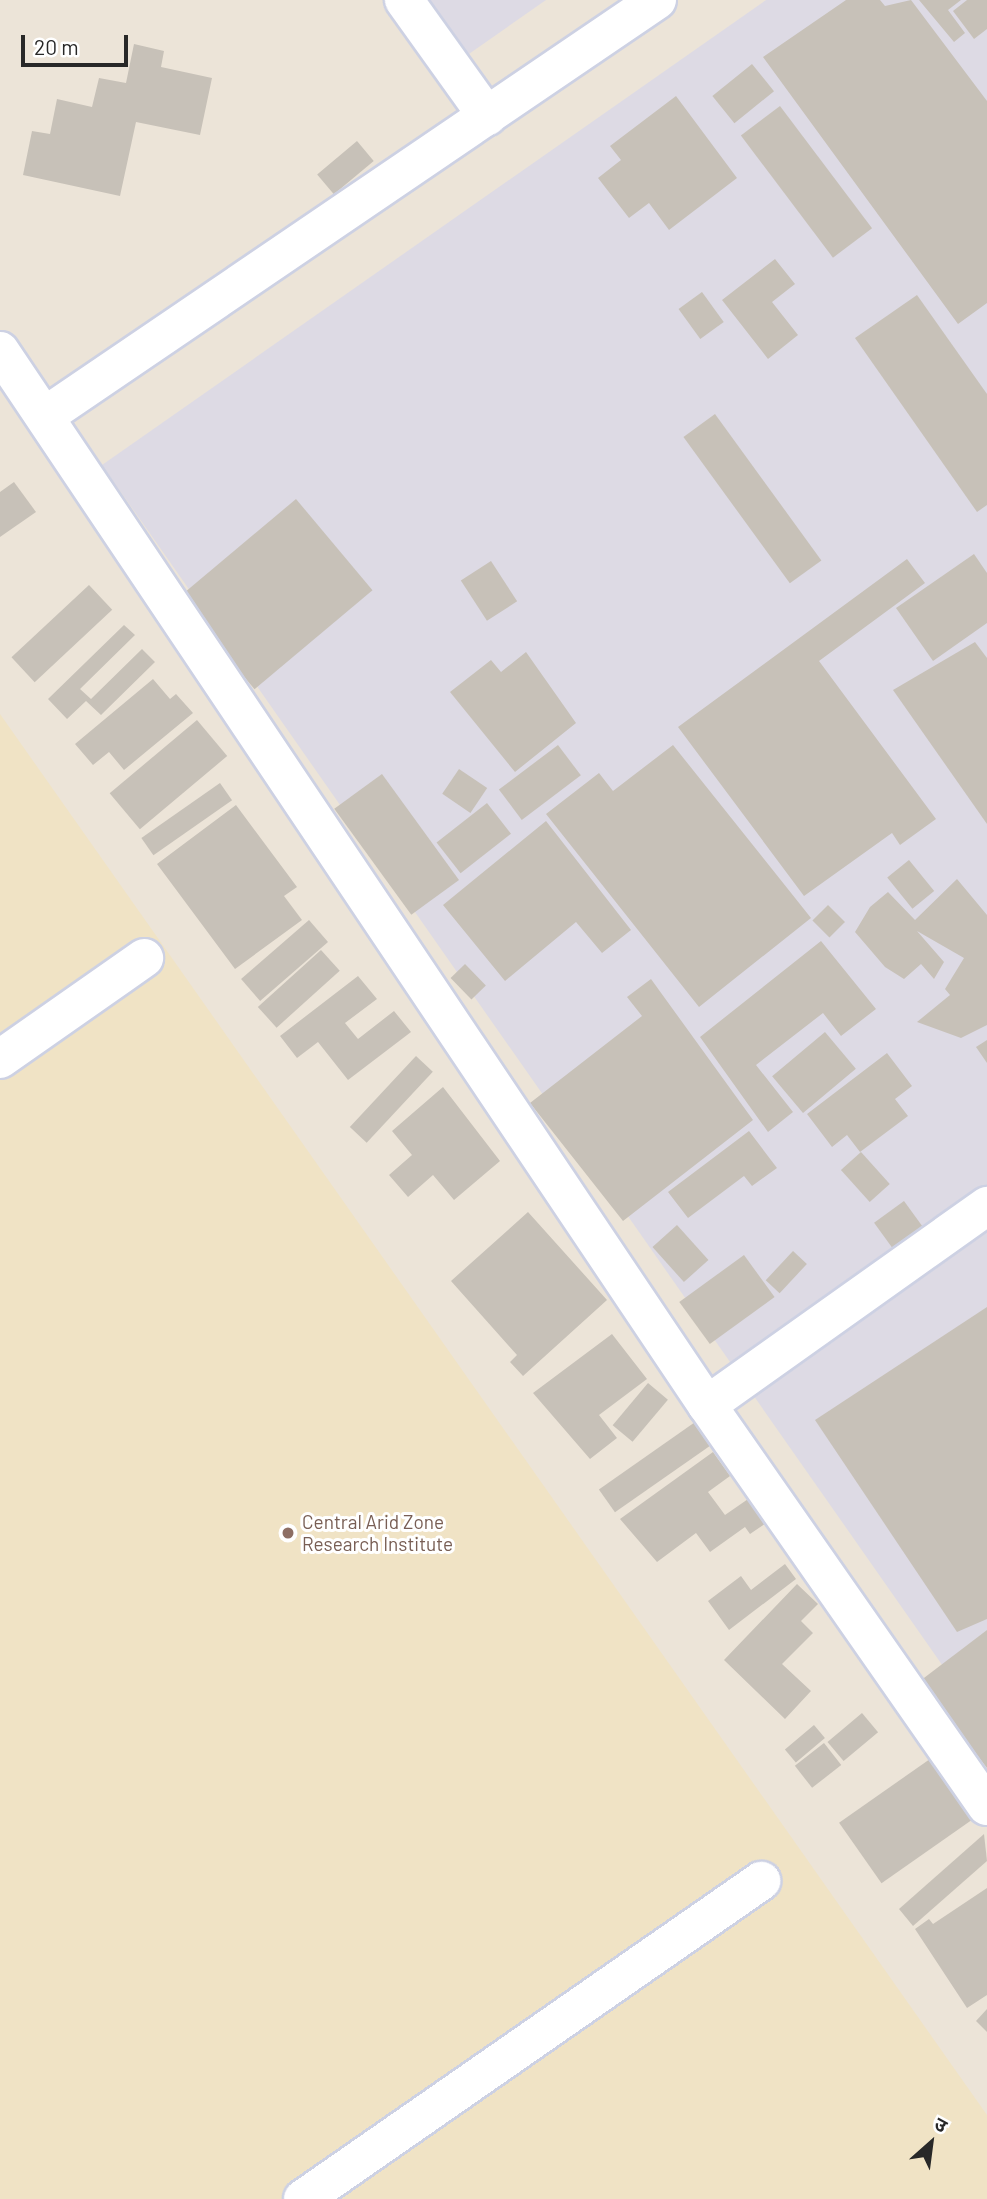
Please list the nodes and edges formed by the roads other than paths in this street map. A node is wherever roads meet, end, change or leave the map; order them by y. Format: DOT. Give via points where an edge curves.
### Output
graph roads {
  1 [pos="404,0"];
  2 [pos="657,0"];
  3 [pos="487,116"];
  4 [pos="0,351"];
  5 [pos="45,416"];
  6 [pos="144,958"];
  7 [pos="0,1059"];
  8 [pos="987,1206"];
  9 [pos="707,1405"];
  10 [pos="987,1806"];
  11 [pos="761,1881"];
  12 [pos="303,2199"];
  1 -- 3 [label="street"];
  2 -- 3 [label="street"];
  3 -- 5 [label="street"];
  4 -- 5 [label="street"];
  5 -- 9 [label="street"];
  6 -- 7 [label="street"];
  8 -- 9 [label="street"];
  9 -- 10 [label="street"];
  11 -- 12 [label="street"];
}
